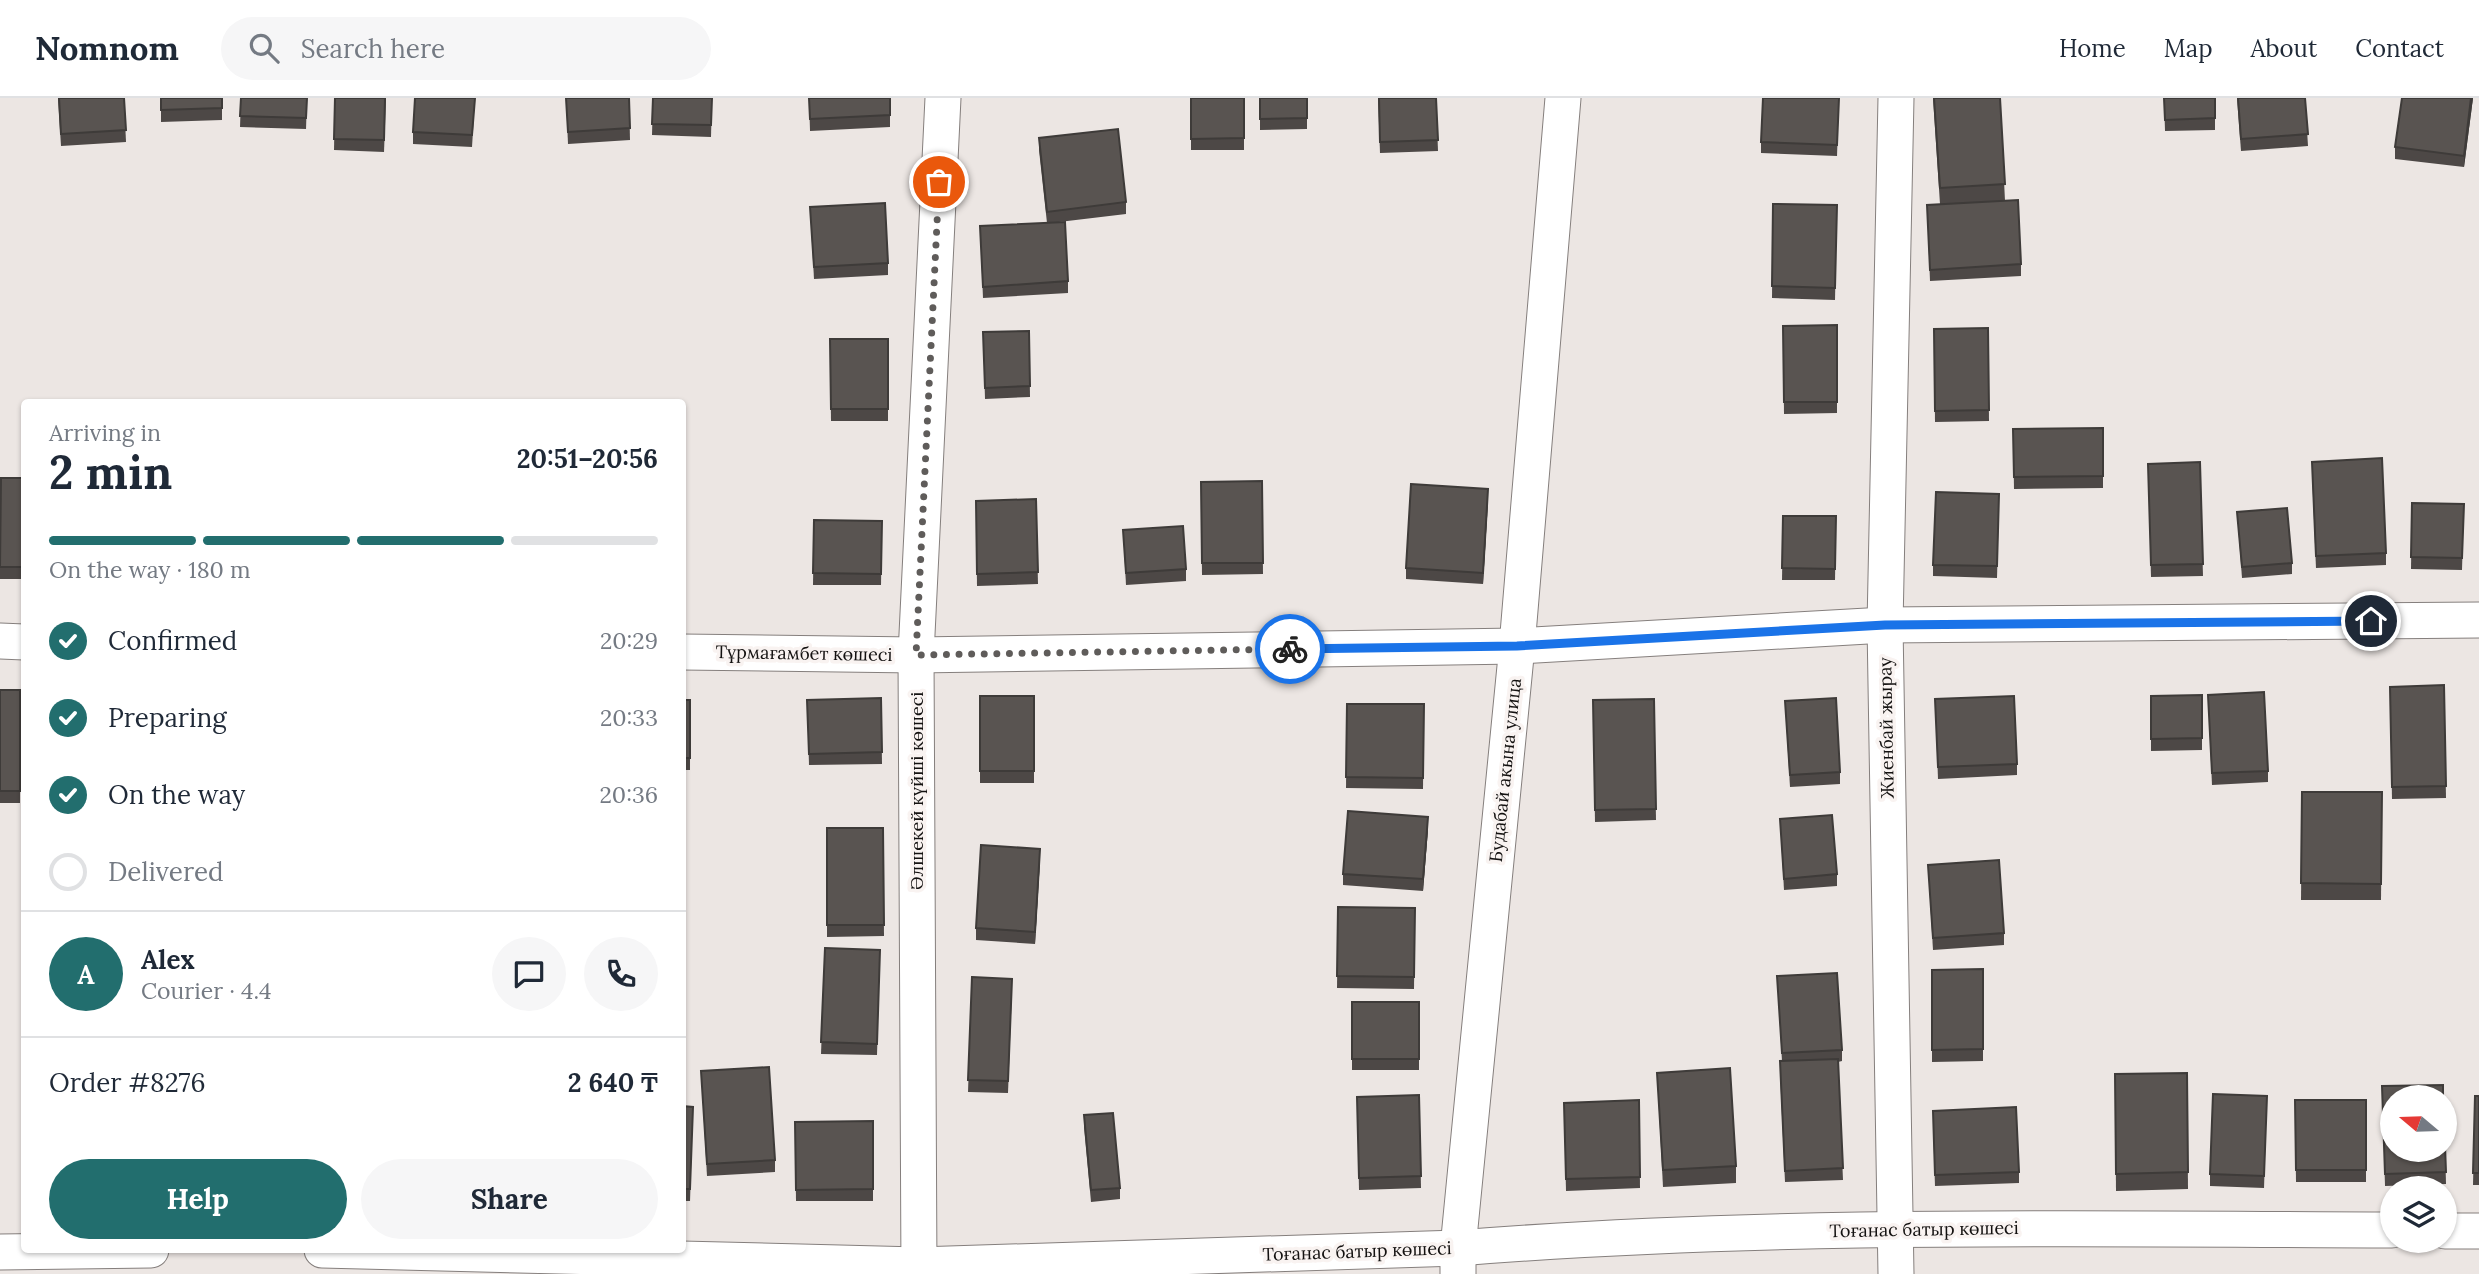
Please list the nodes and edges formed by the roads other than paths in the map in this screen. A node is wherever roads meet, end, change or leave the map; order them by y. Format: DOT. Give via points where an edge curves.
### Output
graph roads {
  1 [pos="943,98"];
  2 [pos="1563,98"];
  3 [pos="1896,98"];
  4 [pos="2479,620"];
  5 [pos="1885,625"];
  6 [pos="0,641"];
  7 [pos="21,642"];
  8 [pos="1517,646"];
  9 [pos="686,652"];
  10 [pos="916,655"];
  11 [pos="1895,1227"];
  12 [pos="2380,1230"];
  13 [pos="2457,1231"];
  14 [pos="2479,1231"];
  15 [pos="0,1252"];
  16 [pos="21,1252"];
  17 [pos="416,1253"];
  18 [pos="1458,1261"];
  19 [pos="918,1269"];
  20 [pos="1896,1274"];
  1 -- 10 [label="street, Әлшекей күйші көшесі"];
  2 -- 8 [label="street, Будабай акына улица"];
  3 -- 5 [label="street, Жиенбай жырау"];
  4 -- 5 [label="street, Тұрмағамбет көшесі"];
  5 -- 8 [label="street, Тұрмағамбет көшесі"];
  5 -- 11 [label="street, Жиенбай жырау"];
  6 -- 7 [label="street"];
  8 -- 10 [label="street, Тұрмағамбет көшесі"];
  8 -- 18 [label="street, Будабай акына улица"];
  9 -- 10 [label="street, Тұрмағамбет көшесі"];
  10 -- 19 [label="street, Әлшекей күйші көшесі"];
  11 -- 12 [label="street, Тоғанас батыр көшесі"];
  11 -- 18 [label="street, Тоғанас батыр көшесі" via="1543,1241"];
  11 -- 20 [label="street, Жиенбай жырау"];
  13 -- 14 [label="street"];
  15 -- 16 [label="street"];
  17 -- 19 [label="street, Тоғанас батыр көшесі"];
  18 -- 19 [label="street, Тоғанас батыр көшесі"];
}
